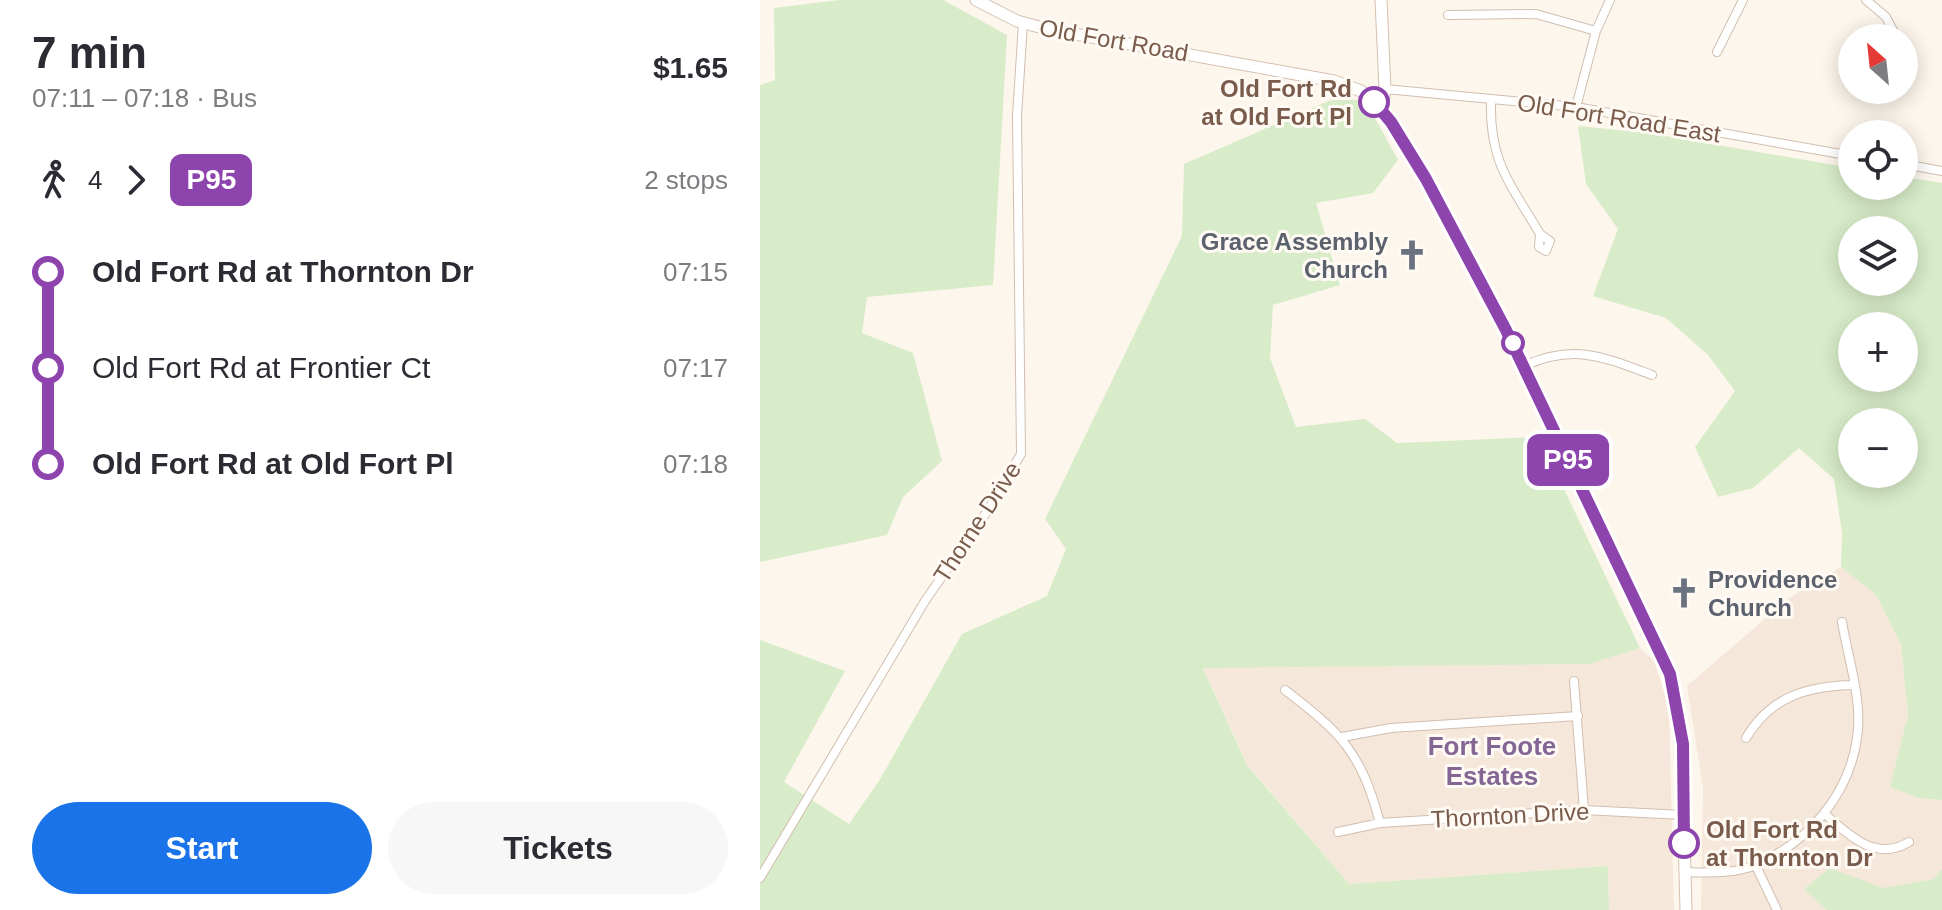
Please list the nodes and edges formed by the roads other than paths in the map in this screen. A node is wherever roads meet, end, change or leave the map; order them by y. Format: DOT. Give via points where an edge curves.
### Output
graph roads {
  1 [pos="976,0"];
  2 [pos="1004,0"];
  3 [pos="1381,0"];
  4 [pos="1610,0"];
  5 [pos="1743,0"];
  6 [pos="1866,0"];
  7 [pos="1003,15"];
  8 [pos="1448,15"];
  9 [pos="1023,23"];
  10 [pos="1890,24"];
  11 [pos="1596,31"];
  12 [pos="1717,52"];
  13 [pos="1385,89"];
  14 [pos="1491,100"];
  15 [pos="1576,107"];
  16 [pos="1382,109"];
  17 [pos="1838,154"];
  18 [pos="1918,167"];
  19 [pos="1942,171"];
  20 [pos="1540,234"];
  21 [pos="1524,366"];
  22 [pos="1652,375"];
  23 [pos="1842,622"];
  24 [pos="1574,681"];
  25 [pos="1853,685"];
  26 [pos="1285,690"];
  27 [pos="1578,716"];
  28 [pos="1342,737"];
  29 [pos="1746,738"];
  30 [pos="1584,810"];
  31 [pos="1683,815"];
  32 [pos="1826,815"];
  33 [pos="1380,823"];
  34 [pos="1338,832"];
  35 [pos="1909,842"];
  36 [pos="1756,866"];
  37 [pos="1685,872"];
  38 [pos="760,878"];
  39 [pos="1686,910"];
  40 [pos="1777,910"];
  1 -- 7 [label="main road, Old Fort Road"];
  2 -- 7 [label="street"];
  3 -- 13 [label="main road"];
  4 -- 11 [label="street"];
  5 -- 12 [label="street"];
  6 -- 10 [label="street"];
  7 -- 9 [label="main road, Old Fort Road"];
  8 -- 11 [label="street" via="1536,14"];
  9 -- 16 [label="main road, Old Fort Road" via="1321,78 1361,91"];
  9 -- 38 [label="street, Thorne Drive" via="1017,116 1021,454 925,601"];
  11 -- 15 [label="street"];
  13 -- 14 [label="street, Old Fort Road East"];
  13 -- 16 [label="main road"];
  14 -- 15 [label="street, Old Fort Road East"];
  14 -- 20 [label="street" via="1495,155"];
  15 -- 17 [label="street, Old Fort Road East"];
  16 -- 21 [label="main road, Old Fort Road" via="1444,212"];
  18 -- 19 [label="street"];
  21 -- 22 [label="street" via="1547,355 1578,353"];
  21 -- 31 [label="main road, Old Fort Road" via="1670,674 1681,727"];
  23 -- 25 [label="street"];
  24 -- 27 [label="street"];
  25 -- 29 [label="street" via="1787,697 1761,716"];
  25 -- 32 [label="street" via="1857,738 1847,776"];
  26 -- 28 [label="street"];
  27 -- 28 [label="street" via="1391,728"];
  27 -- 30 [label="street"];
  28 -- 33 [label="street" via="1368,783"];
  30 -- 31 [label="street, Thornton Drive"];
  30 -- 33 [label="street, Thornton Drive"];
  31 -- 37 [label="main road, Old Fort Road"];
  32 -- 35 [label="street" via="1853,840 1871,847 1896,848"];
  32 -- 36 [label="street"];
  33 -- 34 [label="street, Thornton Drive"];
  36 -- 37 [label="street"];
  36 -- 40 [label="street"];
  37 -- 39 [label="main road, Old Fort Road"];
}
